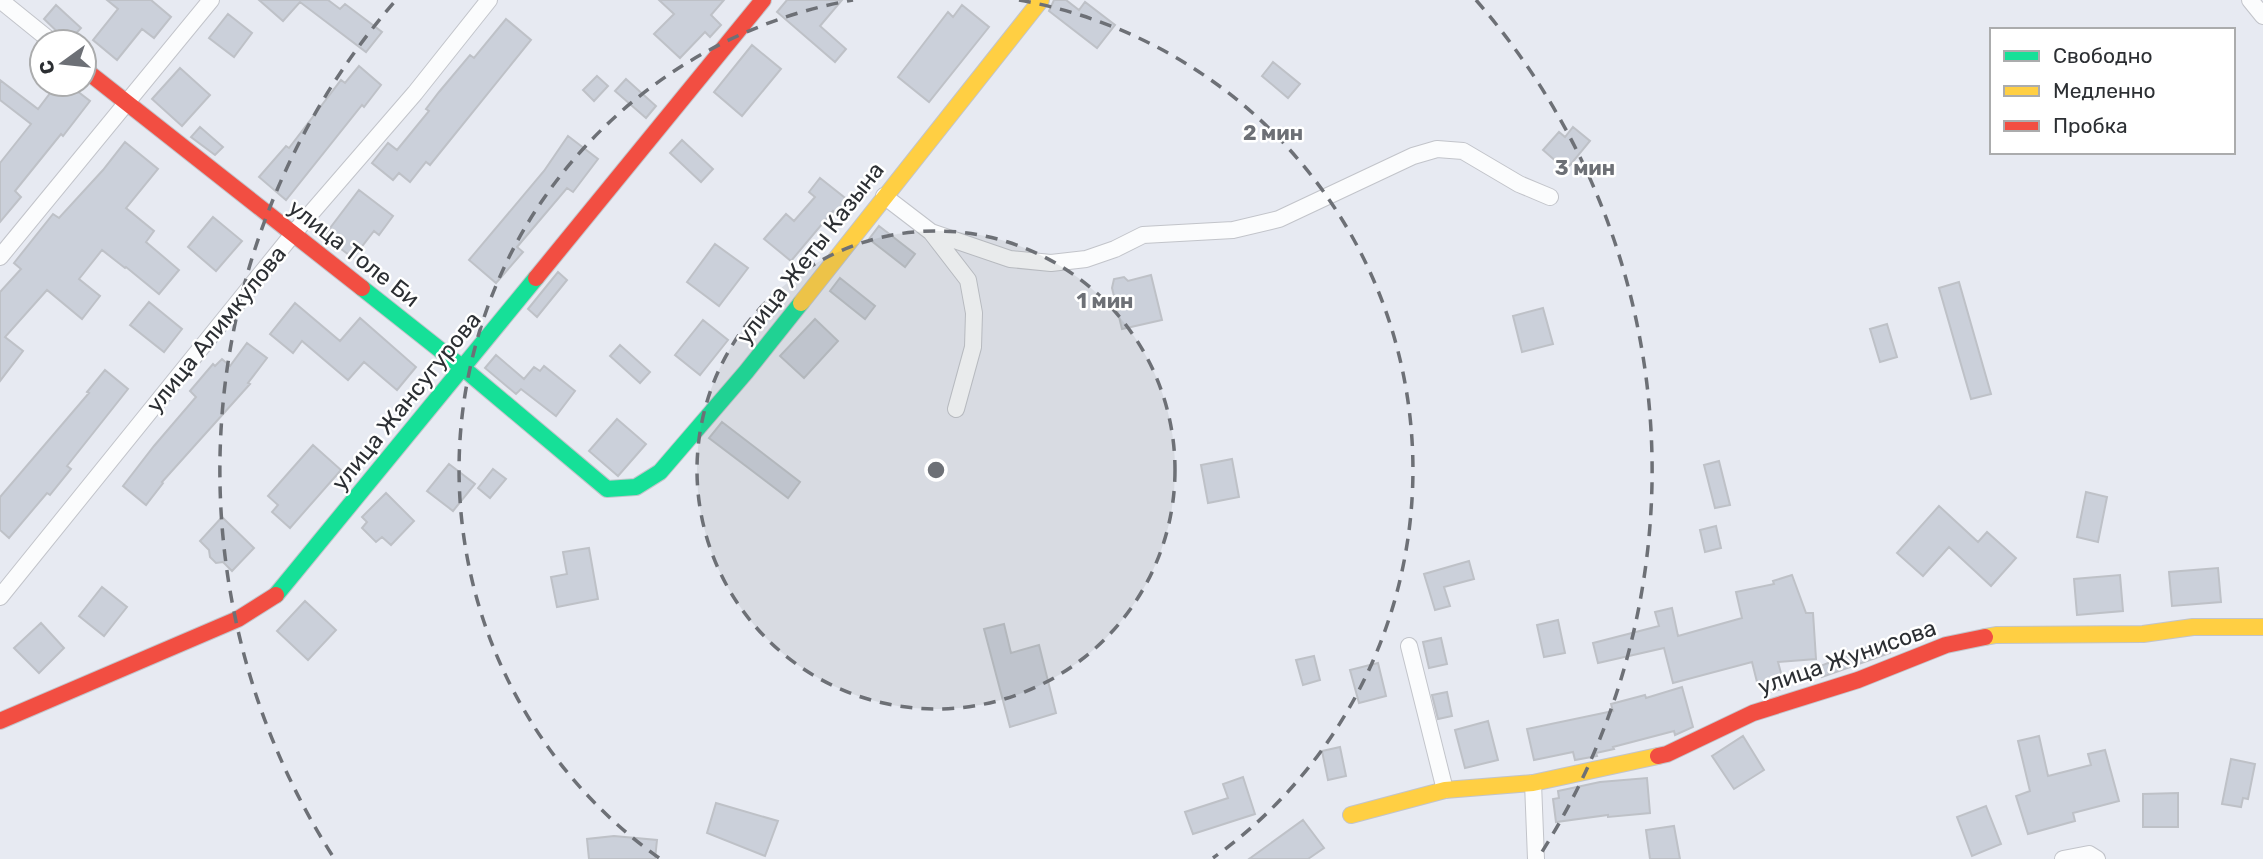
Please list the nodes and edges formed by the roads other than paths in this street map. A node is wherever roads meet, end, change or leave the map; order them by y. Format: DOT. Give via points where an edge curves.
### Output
graph roads {
  1 [pos="0,0"];
  2 [pos="211,0"];
  3 [pos="489,0"];
  4 [pos="763,0"];
  5 [pos="1041,0"];
  6 [pos="2250,0"];
  7 [pos="2263,16"];
  8 [pos="35,28"];
  9 [pos="98,80"];
  10 [pos="126,103"];
  11 [pos="884,196"];
  12 [pos="1550,197"];
  13 [pos="931,232"];
  14 [pos="293,234"];
  15 [pos="0,257"];
  16 [pos="463,368"];
  17 [pos="956,410"];
  18 [pos="592,477"];
  19 [pos="0,597"];
  20 [pos="2263,627"];
  21 [pos="1409,646"];
  22 [pos="0,721"];
  23 [pos="1533,783"];
  24 [pos="1445,790"];
  25 [pos="1351,815"];
  26 [pos="1536,859"];
  27 [pos="2063,859"];
  28 [pos="2097,859"];
  1 -- 8 [label="street"];
  2 -- 10 [label="street"];
  3 -- 14 [label="street, улица Алимкулова"];
  4 -- 16 [label="street, улица Жансугурова"];
  5 -- 11 [label="street, улица Жеты Казына"];
  6 -- 7 [label="street"];
  9 -- 10 [label="street, улица Толе Би"];
  10 -- 14 [label="street, улица Толе Би"];
  10 -- 15 [label="street"];
  11 -- 13 [label="street"];
  11 -- 18 [label="street, улица Жеты Казына" via="746,372 660,472 643,486 624,491 607,489"];
  12 -- 13 [label="street" via="1463,151 1437,149 1279,219 1233,230 1143,235 1086,259 1010,259"];
  13 -- 17 [label="street" via="968,280 974,313 974,347"];
  14 -- 16 [label="street, улица Толе Би"];
  14 -- 19 [label="street, улица Алимкулова"];
  16 -- 18 [label="street, улица Толе Би"];
  16 -- 22 [label="street, улица Жансугурова" via="277,596 238,620"];
  20 -- 23 [label="street, улица Жунисова" via="1996,635 1946,645 1858,680 1753,713 1667,754"];
  21 -- 24 [label="street"];
  23 -- 24 [label="street, улица Жунисова"];
  23 -- 26 [label="street"];
  24 -- 25 [label="street, улица Жунисова"];
  27 -- 28 [label="street" via="2082,854"];
}
